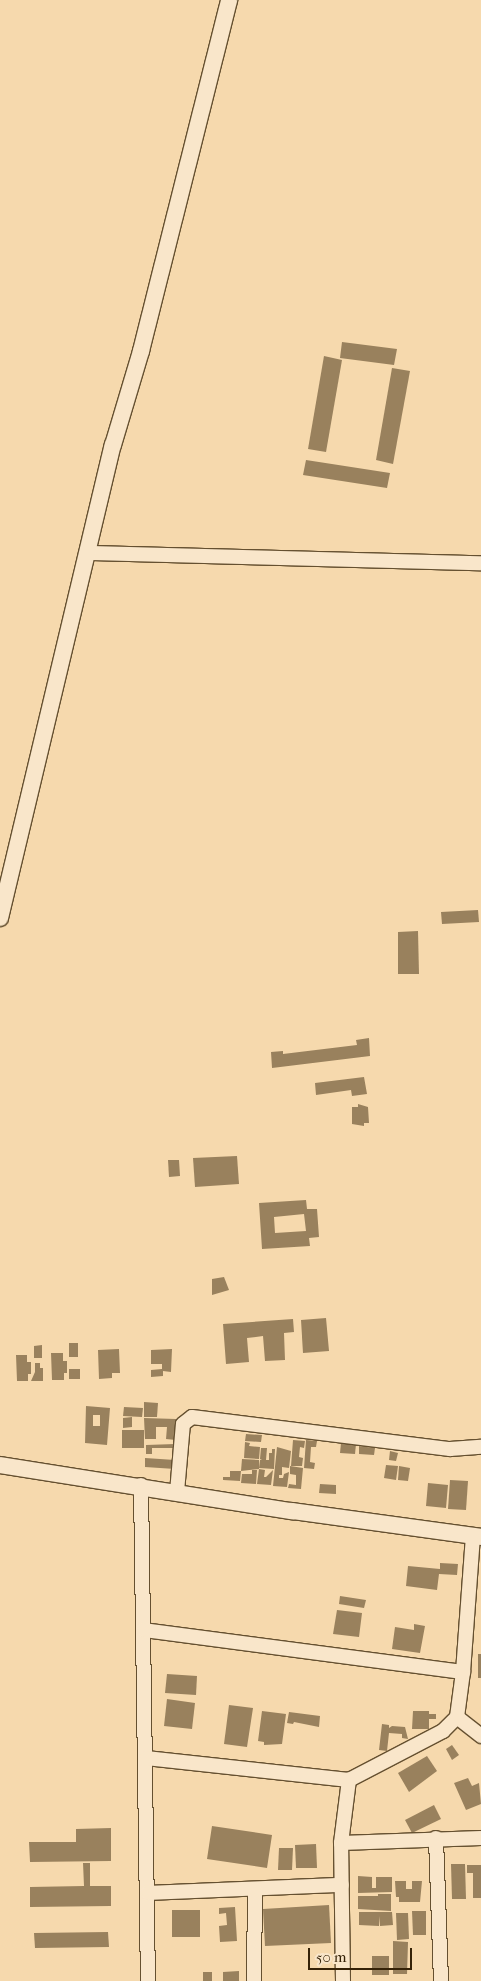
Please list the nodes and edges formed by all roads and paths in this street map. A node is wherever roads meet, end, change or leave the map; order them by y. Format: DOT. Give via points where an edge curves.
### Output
graph roads {
  1 [pos="229,0"];
  2 [pos="88,553"];
  3 [pos="481,563"];
  4 [pos="0,918"];
  5 [pos="481,1447"];
  6 [pos="0,1465"];
  7 [pos="141,1485"];
  8 [pos="177,1492"];
  9 [pos="477,1536"];
  10 [pos="474,1610"];
  11 [pos="144,1630"];
  12 [pos="463,1672"];
  13 [pos="457,1717"];
  14 [pos="481,1736"];
  15 [pos="146,1758"];
  16 [pos="349,1780"];
  17 [pos="436,1838"];
  18 [pos="481,1838"];
  19 [pos="341,1843"];
  20 [pos="342,1884"];
  21 [pos="255,1889"];
  22 [pos="148,1893"];
  23 [pos="148,1981"];
  24 [pos="254,1981"];
  25 [pos="343,1981"];
  26 [pos="441,1981"];
  1 -- 2 [label="street"];
  2 -- 3 [label="street"];
  2 -- 4 [label="street"];
  5 -- 8 [label="street" via="450,1449 190,1417 182,1424"];
  6 -- 7 [label="street"];
  7 -- 8 [label="street"];
  7 -- 11 [label="street"];
  8 -- 9 [label="street"];
  9 -- 10 [label="street"];
  10 -- 12 [label="street"];
  11 -- 12 [label="street"];
  11 -- 15 [label="street"];
  12 -- 13 [label="street"];
  13 -- 14 [label="street"];
  13 -- 16 [label="street" via="443,1731"];
  15 -- 16 [label="street"];
  15 -- 22 [label="street"];
  16 -- 19 [label="street"];
  17 -- 18 [label="street"];
  17 -- 19 [label="street"];
  17 -- 26 [label="street"];
  19 -- 20 [label="street"];
  20 -- 21 [label="street"];
  20 -- 25 [label="street"];
  21 -- 22 [label="street"];
  21 -- 24 [label="street"];
  22 -- 23 [label="street"];
}
